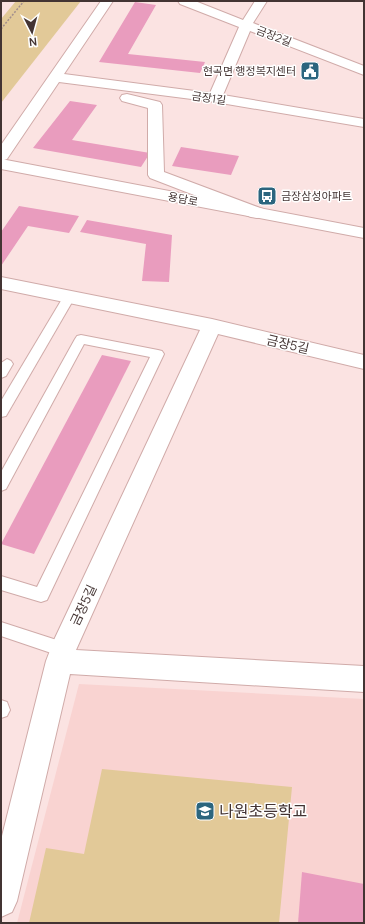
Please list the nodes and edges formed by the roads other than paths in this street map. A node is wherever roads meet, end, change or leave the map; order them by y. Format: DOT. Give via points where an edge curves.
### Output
graph roads {
  1 [pos="108,1"];
  2 [pos="184,1"];
  3 [pos="261,1"];
  4 [pos="246,25"];
  5 [pos="364,71"];
  6 [pos="54,77"];
  7 [pos="215,98"];
  8 [pos="364,123"];
  9 [pos="1,156"];
  10 [pos="1,164"];
  11 [pos="257,213"];
  12 [pos="364,233"];
  13 [pos="1,284"];
  14 [pos="69,297"];
  15 [pos="212,326"];
  16 [pos="364,362"];
  17 [pos="1,412"];
  18 [pos="4,471"];
  19 [pos="1,485"];
  20 [pos="1,583"];
  21 [pos="1,630"];
  22 [pos="61,655"];
  23 [pos="364,679"];
  24 [pos="1,901"];
  1 -- 6 [label="street"];
  2 -- 4 [label="street, 금장2길"];
  3 -- 4 [label="street"];
  4 -- 5 [label="street, 금장2길"];
  4 -- 7 [label="street"];
  6 -- 7 [label="street, 금장1길"];
  6 -- 9 [label="street"];
  6 -- 11 [label="street" via="155,105 156,175"];
  7 -- 8 [label="street, 금장1길"];
  10 -- 11 [label="street, 용담로"];
  11 -- 12 [label="street, 용담로"];
  13 -- 14 [label="street, 금장5길"];
  14 -- 15 [label="street, 금장5길"];
  14 -- 17 [label="lane"];
  15 -- 16 [label="street, 금장5길"];
  15 -- 22 [label="street, 금장5길"];
  18 -- 19 [label="lane"];
  18 -- 20 [label="lane" via="82,339 158,354 41,595"];
  21 -- 22 [label="lane"];
  22 -- 23 [label="street"];
  22 -- 24 [label="street, 금장5길"];
}
